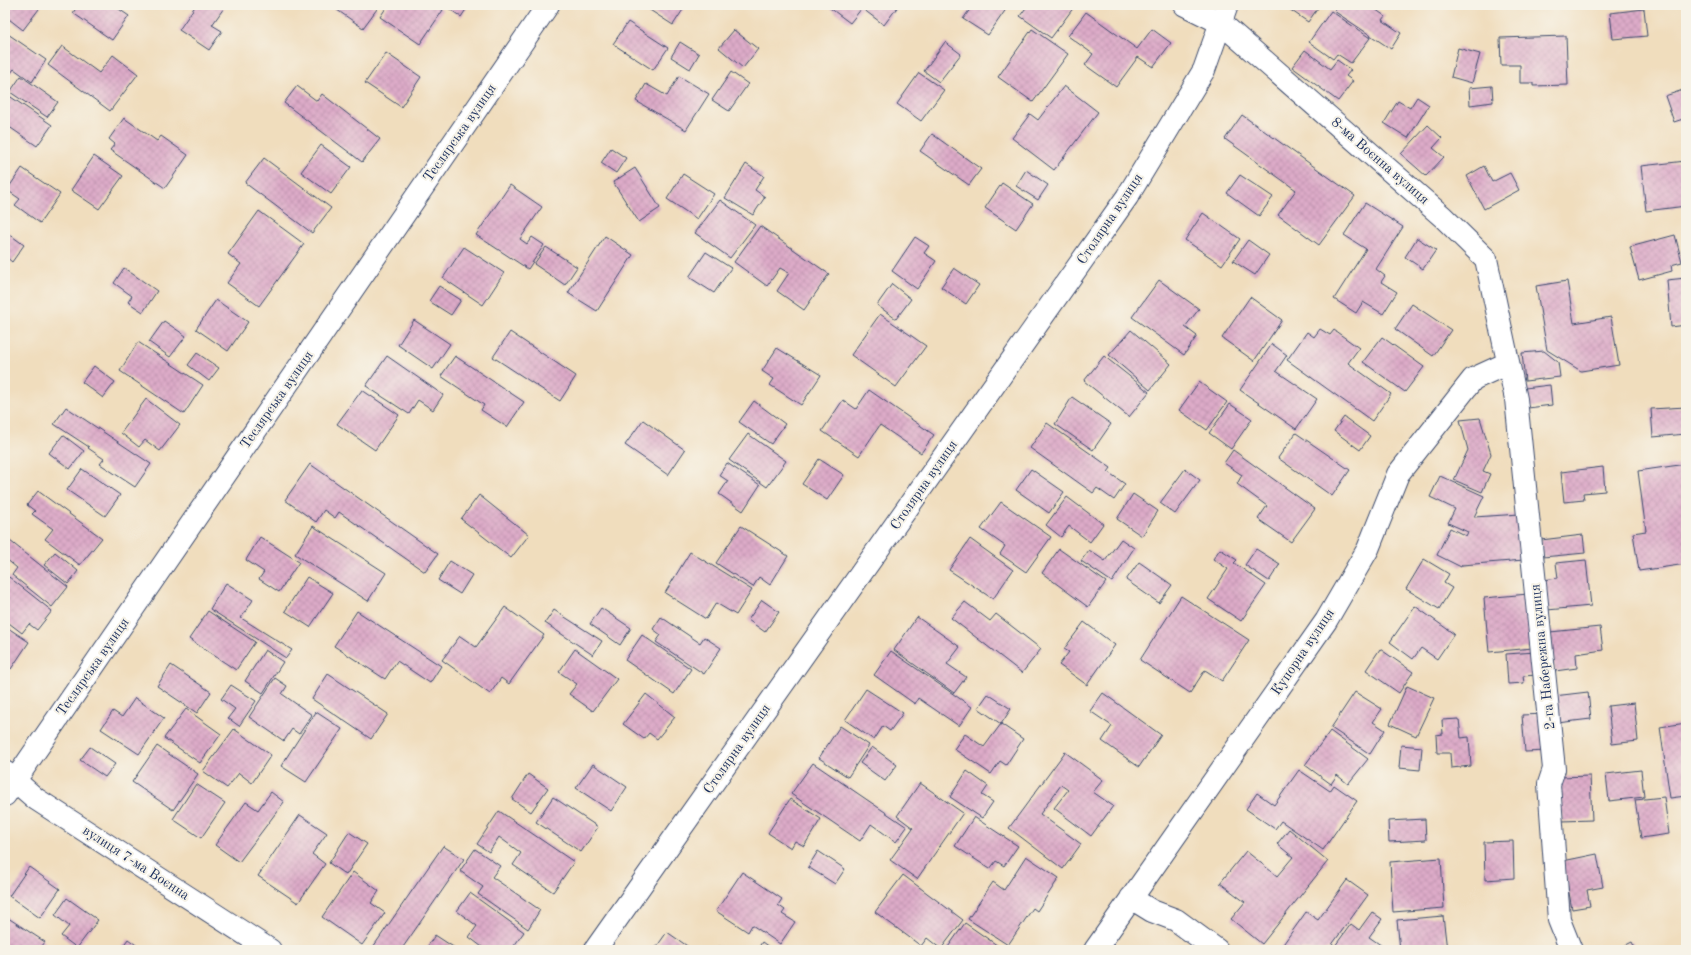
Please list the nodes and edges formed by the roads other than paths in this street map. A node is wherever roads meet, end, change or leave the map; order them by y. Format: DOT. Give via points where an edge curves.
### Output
graph roads {
  1 [pos="548,5"];
  2 [pos="1186,5"];
  3 [pos="1224,14"];
  4 [pos="1508,363"];
  5 [pos="8,782"];
  6 [pos="1131,898"];
  7 [pos="270,950"];
  8 [pos="595,950"];
  9 [pos="1095,950"];
  10 [pos="1217,950"];
  11 [pos="1571,950"];
  1 -- 5 [label="street, Теслярська вулиця"];
  2 -- 3 [label="street, 8-ма Воєнна вулиця"];
  3 -- 4 [label="street, 8-ма Воєнна вулиця" via="1486,259"];
  3 -- 8 [label="street, Столярна вулиця" via="1204,70 1127,197"];
  4 -- 6 [label="street, Купорна вулиця" via="1473,379 1398,474 1368,549 1326,621"];
  4 -- 11 [label="street, 2-га Набережна вулиця" via="1516,399 1554,769 1549,784 1559,920"];
  5 -- 7 [label="street, вулиця 7-ма Воєнна"];
  6 -- 9 [label="street, Купорна вулиця"];
  6 -- 10 [label="street" via="1152,912 1176,920"];
}
